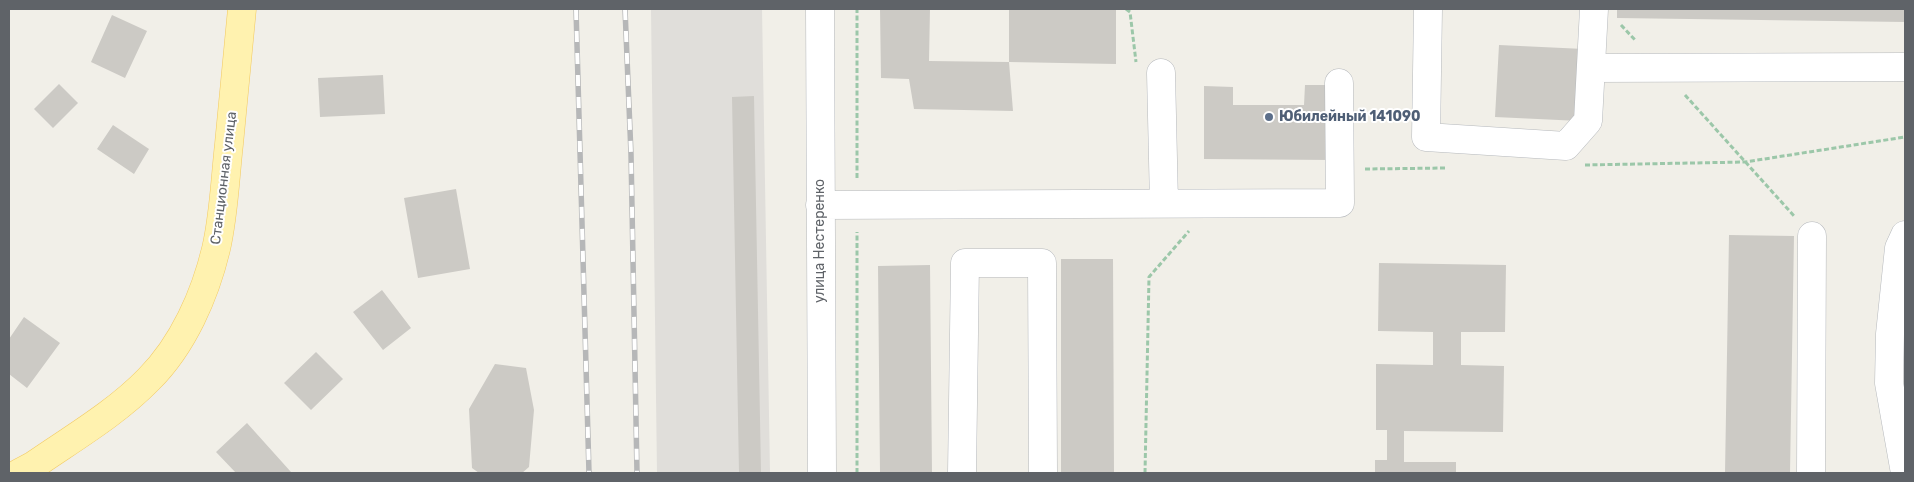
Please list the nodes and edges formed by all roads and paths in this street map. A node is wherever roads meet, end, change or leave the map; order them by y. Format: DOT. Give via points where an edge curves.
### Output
graph roads {
  1 [pos="242,9"];
  2 [pos="820,9"];
  3 [pos="858,9"];
  4 [pos="1126,9"];
  5 [pos="1428,9"];
  6 [pos="1594,9"];
  7 [pos="1620,24"];
  8 [pos="1905,67"];
  9 [pos="1591,68"];
  10 [pos="1660,68"];
  11 [pos="1148,69"];
  12 [pos="1339,83"];
  13 [pos="1905,136"];
  14 [pos="1745,162"];
  15 [pos="1576,166"];
  16 [pos="1448,168"];
  17 [pos="1340,170"];
  18 [pos="1164,203"];
  19 [pos="1214,203"];
  20 [pos="820,205"];
  21 [pos="857,205"];
  22 [pos="1905,235"];
  23 [pos="1812,236"];
  24 [pos="31,470"];
  25 [pos="822,473"];
  26 [pos="857,473"];
  27 [pos="962,473"];
  28 [pos="1043,473"];
  29 [pos="1144,473"];
  30 [pos="1811,473"];
  31 [pos="1905,473"];
  1 -- 24 [label="main road, Станционная улица" via="216,248 205,286 191,317 172,350 128,399"];
  2 -- 20 [label="street, улица Нестеренко"];
  3 -- 21 [label="path"];
  4 -- 11 [label="path" via="1130,12"];
  5 -- 9 [label="street" via="1426,137 1566,146 1588,121"];
  6 -- 9 [label="street"];
  7 -- 10 [label="path"];
  8 -- 10 [label="street"];
  9 -- 10 [label="street"];
  10 -- 14 [label="path"];
  11 -- 18 [label="street"];
  12 -- 17 [label="street"];
  13 -- 14 [label="path"];
  14 -- 15 [label="path"];
  14 -- 23 [label="path"];
  16 -- 17 [label="path"];
  17 -- 19 [label="street" via="1340,203"];
  18 -- 19 [label="street"];
  18 -- 21 [label="street"];
  19 -- 29 [label="path" via="1149,276"];
  20 -- 21 [label="street"];
  20 -- 25 [label="street, улица Нестеренко"];
  21 -- 26 [label="path"];
  22 -- 31 [label="street" via="1900,248 1894,296 1889,383"];
  23 -- 30 [label="street"];
  27 -- 28 [label="street" via="966,263 1042,263"];
}
